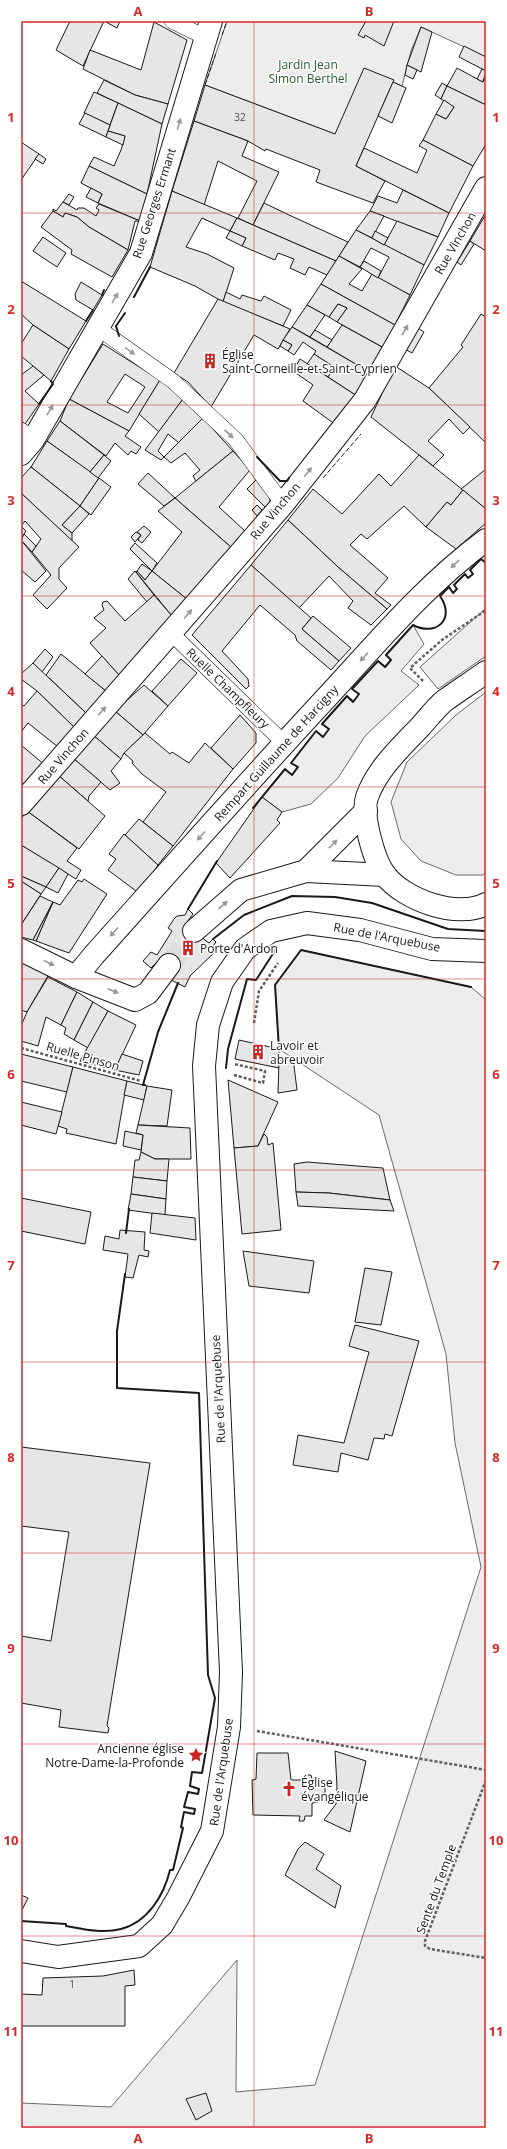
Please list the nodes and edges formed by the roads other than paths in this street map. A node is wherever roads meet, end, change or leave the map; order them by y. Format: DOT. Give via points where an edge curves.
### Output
graph roads {
  1 [pos="172,21"];
  2 [pos="208,29"];
  3 [pos="486,188"];
  4 [pos="98,328"];
  5 [pos="25,441"];
  6 [pos="283,504"];
  7 [pos="486,540"];
  8 [pos="171,633"];
  9 [pos="486,672"];
  10 [pos="284,743"];
  11 [pos="21,804"];
  12 [pos="366,811"];
  13 [pos="306,871"];
  14 [pos="384,875"];
  15 [pos="486,904"];
  16 [pos="194,931"];
  17 [pos="21,950"];
  18 [pos="486,951"];
  19 [pos="168,965"];
  20 [pos="76,977"];
  21 [pos="21,1951"];
  1 -- 2 [label="lane"];
  4 -- 2 [label="street, Rue Georges Ermant, one-way" via="141,253"];
  6 -- 3 [label="street, Rue Vinchon, one-way" via="365,400"];
  5 -- 4 [label="street, Rue Georges Ermant, one-way"];
  4 -- 6 [label="lane, one-way" via="173,381 236,440"];
  8 -- 6 [label="street, Rue Vinchon, one-way"];
  7 -- 10 [label="street, Rempart Guillaume de Harcigny, one-way" via="461,559 393,625"];
  8 -- 10 [label="lane, Ruelle Champfleury"];
  11 -- 8 [label="street, Rue Vinchon, one-way"];
  9 -- 12 [label="street" via="443,702 383,766 366,798"];
  10 -- 20 [label="street, Rempart Guillaume de Harcigny, one-way"];
  13 -- 12 [label="street, one-way"];
  12 -- 14 [label="street" via="367,832"];
  13 -- 14 [label="street"];
  16 -- 13 [label="street, one-way" via="241,890"];
  14 -- 15 [label="street" via="408,896 449,909 481,907"];
  17 -- 20 [label="street, one-way"];
  18 -- 21 [label="street, Rue de l'Arquebuse" via="432,949 360,930 307,923 271,930 245,949 222,982 208,1024 204,1066 230,1672 229,1727 212,1831 162,1925 139,1946 58,1957"];
  20 -- 19 [label="street, one-way" via="135,1000 148,993"];
}
